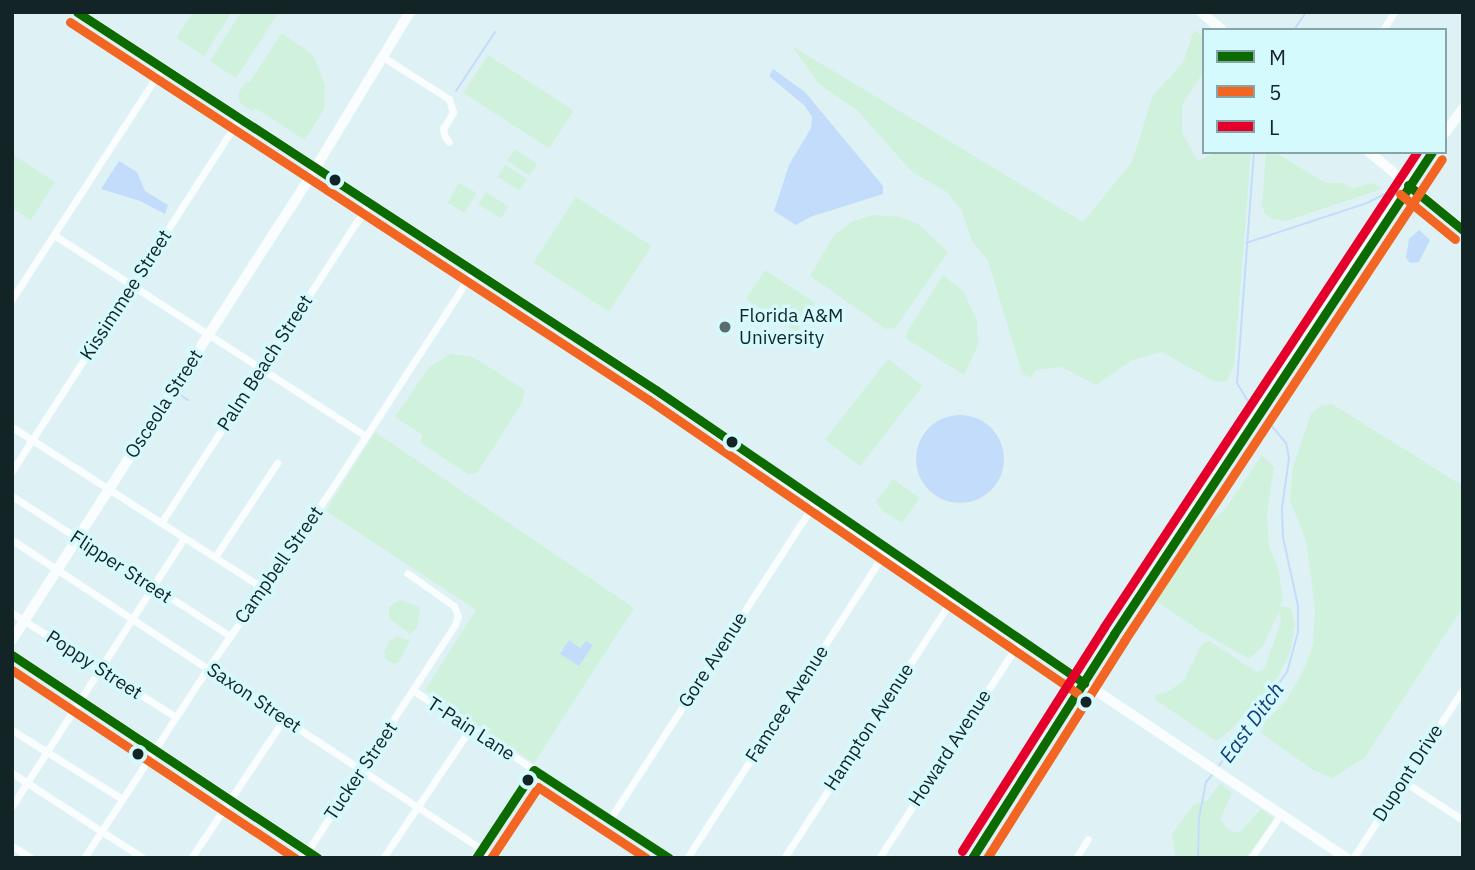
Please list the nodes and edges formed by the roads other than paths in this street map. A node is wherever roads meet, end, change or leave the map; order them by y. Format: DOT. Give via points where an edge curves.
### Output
graph roads {
  1 [pos="76,12"];
  2 [pos="410,12"];
  3 [pos="1201,12"];
  4 [pos="1394,12"];
  5 [pos="1220,28"];
  6 [pos="1384,28"];
  7 [pos="383,57"];
  8 [pos="162,68"];
  9 [pos="1463,108"];
  10 [pos="239,119"];
  11 [pos="1447,130"];
  12 [pos="449,142"];
  13 [pos="1372,154"];
  14 [pos="1431,154"];
  15 [pos="315,167"];
  16 [pos="1408,185"];
  17 [pos="369,203"];
  18 [pos="1463,230"];
  19 [pos="54,235"];
  20 [pos="472,271"];
  21 [pos="131,285"];
  22 [pos="12,299"];
  23 [pos="209,335"];
  24 [pos="261,369"];
  25 [pos="12,427"];
  26 [pos="366,436"];
  27 [pos="32,440"];
  28 [pos="277,463"];
  29 [pos="12,471"];
  30 [pos="109,489"];
  31 [pos="12,496"];
  32 [pos="816,501"];
  33 [pos="161,523"];
  34 [pos="184,538"];
  35 [pos="77,539"];
  36 [pos="12,540"];
  37 [pos="886,550"];
  38 [pos="215,557"];
  39 [pos="58,569"];
  40 [pos="407,573"];
  41 [pos="153,587"];
  42 [pos="262,588"];
  43 [pos="955,595"];
  44 [pos="12,613"];
  45 [pos="133,617"];
  46 [pos="24,621"];
  47 [pos="230,636"];
  48 [pos="1021,639"];
  49 [pos="12,640"];
  50 [pos="12,655"];
  51 [pos="208,668"];
  52 [pos="100,670"];
  53 [pos="1084,682"];
  54 [pos="1463,689"];
  55 [pos="414,691"];
  56 [pos="81,699"];
  57 [pos="176,717"];
  58 [pos="284,719"];
  59 [pos="470,729"];
  60 [pos="12,730"];
  61 [pos="154,750"];
  62 [pos="47,752"];
  63 [pos="362,770"];
  64 [pos="534,770"];
  65 [pos="12,773"];
  66 [pos="1403,781"];
  67 [pos="27,783"];
  68 [pos="122,799"];
  69 [pos="230,800"];
  70 [pos="12,806"];
  71 [pos="418,807"];
  72 [pos="1281,814"];
  73 [pos="610,819"];
  74 [pos="1463,820"];
  75 [pos="101,830"];
  76 [pos="1088,839"];
  77 [pos="12,846"];
  78 [pos="482,849"];
  79 [pos="305,854"];
  80 [pos="31,858"];
  81 [pos="84,858"];
  82 [pos="143,858"];
  83 [pos="191,858"];
  84 [pos="318,858"];
  85 [pos="383,858"];
  86 [pos="476,858"];
  87 [pos="495,858"];
  88 [pos="669,858"];
  89 [pos="687,858"];
  90 [pos="783,858"];
  91 [pos="879,858"];
  92 [pos="972,858"];
  93 [pos="1076,858"];
  94 [pos="1251,858"];
  95 [pos="1346,858"];
  96 [pos="1353,858"];
  1 -- 8 [label="street"];
  2 -- 7 [label="street, Osceola Street"];
  3 -- 5 [label="street"];
  4 -- 6 [label="street"];
  7 -- 12 [label="street" via="449,99 453,113 443,129"];
  7 -- 15 [label="street, Osceola Street"];
  8 -- 10 [label="street"];
  8 -- 19 [label="street"];
  9 -- 11 [label="street"];
  10 -- 15 [label="street"];
  10 -- 21 [label="street, Kissimmee Street"];
  13 -- 16 [label="street"];
  14 -- 16 [label="street"];
  15 -- 17 [label="street"];
  15 -- 23 [label="street, Osceola Street"];
  16 -- 18 [label="street"];
  16 -- 53 [label="street"];
  17 -- 20 [label="street"];
  17 -- 24 [label="street, Palm Beach Street"];
  19 -- 21 [label="street"];
  19 -- 22 [label="street"];
  20 -- 26 [label="street, Campbell Street"];
  20 -- 32 [label="street"];
  21 -- 23 [label="street"];
  21 -- 27 [label="street, Kissimmee Street"];
  23 -- 24 [label="street"];
  23 -- 30 [label="street, Osceola Street"];
  24 -- 26 [label="street"];
  24 -- 33 [label="street, Palm Beach Street"];
  25 -- 27 [label="street"];
  26 -- 42 [label="street, Campbell Street"];
  27 -- 29 [label="street, Kissimmee Street"];
  27 -- 30 [label="street"];
  28 -- 38 [label="street"];
  30 -- 33 [label="street"];
  30 -- 35 [label="street, Osceola Street"];
  31 -- 35 [label="street, Flipper Street"];
  32 -- 37 [label="street"];
  32 -- 73 [label="street, Gore Avenue"];
  33 -- 34 [label="street"];
  34 -- 38 [label="street"];
  34 -- 41 [label="street"];
  35 -- 39 [label="street, Osceola Street"];
  35 -- 41 [label="street, Flipper Street"];
  36 -- 39 [label="street, Saxon Street"];
  37 -- 43 [label="street"];
  37 -- 89 [label="street, Famcee Avenue"];
  38 -- 42 [label="street"];
  39 -- 45 [label="street, Saxon Street"];
  39 -- 46 [label="street, Osceola Street"];
  40 -- 55 [label="street, Tucker Street" via="457,612 452,631"];
  41 -- 45 [label="street"];
  41 -- 47 [label="street, Flipper Street"];
  42 -- 47 [label="street, Campbell Street"];
  43 -- 48 [label="street"];
  43 -- 90 [label="street, Hampton Avenue"];
  44 -- 46 [label="street, Poppy Street"];
  45 -- 51 [label="street, Saxon Street"];
  45 -- 52 [label="street"];
  46 -- 49 [label="street, Osceola Street"];
  46 -- 52 [label="street, Poppy Street"];
  47 -- 51 [label="street, Campbell Street"];
  48 -- 53 [label="street"];
  48 -- 91 [label="street, Howard Avenue"];
  50 -- 56 [label="street"];
  51 -- 57 [label="street, Campbell Street"];
  51 -- 58 [label="street, Saxon Street"];
  52 -- 56 [label="street"];
  52 -- 57 [label="street, Poppy Street"];
  53 -- 72 [label="street"];
  53 -- 92 [label="street"];
  54 -- 66 [label="street, Dupont Drive"];
  55 -- 59 [label="street, T-Pain Lane"];
  55 -- 63 [label="street, Tucker Street"];
  56 -- 61 [label="street"];
  56 -- 62 [label="street"];
  57 -- 61 [label="street, Campbell Street"];
  58 -- 63 [label="street, Saxon Street"];
  58 -- 69 [label="street"];
  59 -- 64 [label="street, T-Pain Lane"];
  59 -- 71 [label="street"];
  60 -- 62 [label="street"];
  61 -- 68 [label="street, Campbell Street"];
  61 -- 69 [label="street"];
  62 -- 67 [label="street"];
  62 -- 68 [label="street"];
  63 -- 71 [label="street, Saxon Street"];
  63 -- 79 [label="street, Tucker Street"];
  64 -- 73 [label="street, T-Pain Lane"];
  64 -- 78 [label="street"];
  65 -- 67 [label="street"];
  66 -- 74 [label="street"];
  66 -- 96 [label="street, Dupont Drive"];
  67 -- 70 [label="street"];
  67 -- 75 [label="street"];
  68 -- 75 [label="street, Campbell Street"];
  69 -- 79 [label="street"];
  69 -- 83 [label="street"];
  71 -- 78 [label="street, Saxon Street"];
  71 -- 85 [label="street"];
  72 -- 94 [label="street"];
  72 -- 95 [label="street"];
  73 -- 88 [label="street, T-Pain Lane"];
  75 -- 81 [label="street, Campbell Street"];
  75 -- 82 [label="street"];
  76 -- 93 [label="street"];
  77 -- 80 [label="street"];
  78 -- 86 [label="street"];
  78 -- 87 [label="street, Saxon Street"];
  79 -- 84 [label="street"];
}
